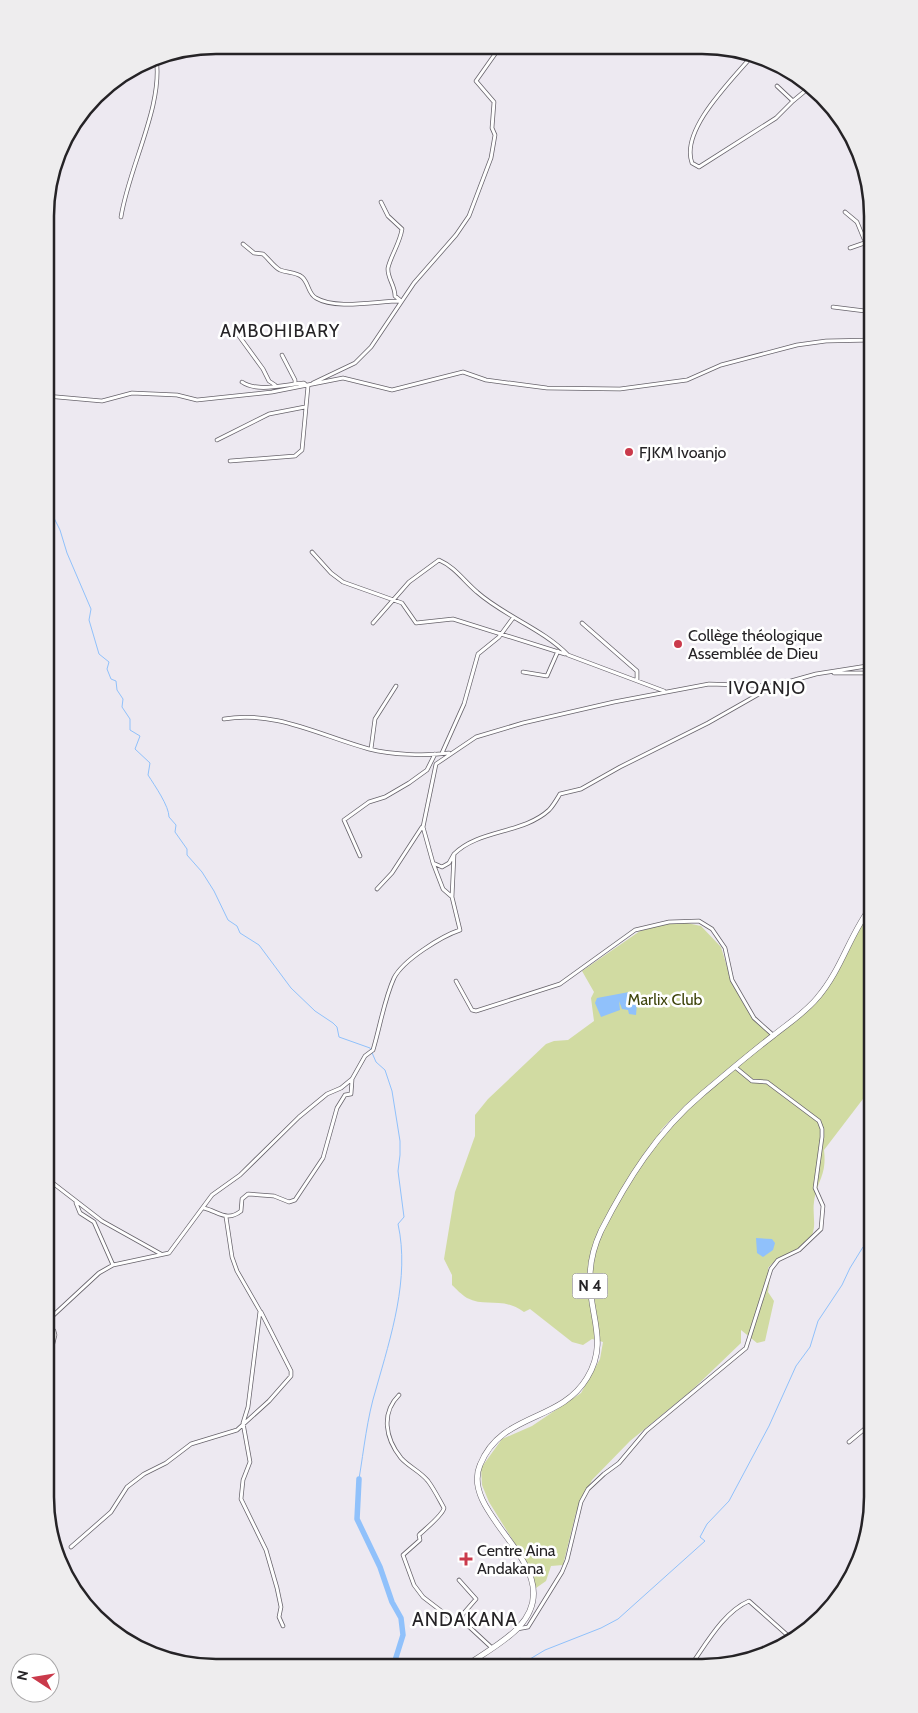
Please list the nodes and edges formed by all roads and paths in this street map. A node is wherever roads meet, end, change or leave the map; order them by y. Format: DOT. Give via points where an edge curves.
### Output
graph roads {
  1 [pos="495,54"];
  2 [pos="748,61"];
  3 [pos="157,65"];
  4 [pos="776,86"];
  5 [pos="805,91"];
  6 [pos="792,101"];
  7 [pos="381,202"];
  8 [pos="845,212"];
  9 [pos="121,217"];
  10 [pos="864,238"];
  11 [pos="864,243"];
  12 [pos="243,244"];
  13 [pos="850,248"];
  14 [pos="401,301"];
  15 [pos="833,307"];
  16 [pos="864,311"];
  17 [pos="239,336"];
  18 [pos="864,340"];
  19 [pos="282,355"];
  20 [pos="242,382"];
  21 [pos="295,384"];
  22 [pos="275,386"];
  23 [pos="308,386"];
  24 [pos="54,397"];
  25 [pos="306,407"];
  26 [pos="217,440"];
  27 [pos="230,460"];
  28 [pos="312,552"];
  29 [pos="392,600"];
  30 [pos="513,618"];
  31 [pos="373,623"];
  32 [pos="582,623"];
  33 [pos="500,635"];
  34 [pos="558,651"];
  35 [pos="568,655"];
  36 [pos="864,666"];
  37 [pos="523,672"];
  38 [pos="823,673"];
  39 [pos="864,673"];
  40 [pos="638,680"];
  41 [pos="396,686"];
  42 [pos="772,686"];
  43 [pos="665,691"];
  44 [pos="224,719"];
  45 [pos="371,749"];
  46 [pos="452,752"];
  47 [pos="435,754"];
  48 [pos="442,754"];
  49 [pos="423,827"];
  50 [pos="454,854"];
  51 [pos="360,856"];
  52 [pos="433,863"];
  53 [pos="377,889"];
  54 [pos="452,897"];
  55 [pos="864,918"];
  56 [pos="456,981"];
  57 [pos="774,1036"];
  58 [pos="735,1067"];
  59 [pos="352,1079"];
  60 [pos="54,1184"];
  61 [pos="76,1202"];
  62 [pos="204,1208"];
  63 [pos="226,1217"];
  64 [pos="161,1254"];
  65 [pos="113,1265"];
  66 [pos="260,1311"];
  67 [pos="54,1315"];
  68 [pos="399,1394"];
  69 [pos="243,1423"];
  70 [pos="864,1430"];
  71 [pos="849,1442"];
  72 [pos="71,1547"];
  73 [pos="459,1580"];
  74 [pos="462,1621"];
  75 [pos="283,1626"];
  76 [pos="517,1629"];
  77 [pos="787,1635"];
  78 [pos="491,1647"];
  79 [pos="475,1659"];
  80 [pos="696,1659"];
  1 -- 14 [label="street" via="476,81 494,102 492,128 495,135 481,188 469,216 456,235"];
  2 -- 6 [label="street" via="699,122 692,135 689,155 692,163 699,167 719,156 776,118"];
  3 -- 9 [label="street" via="152,111 125,194"];
  4 -- 6 [label="street"];
  5 -- 6 [label="street"];
  7 -- 14 [label="street" via="388,216 402,229 388,268 395,296"];
  8 -- 10 [label="street" via="857,222"];
  11 -- 13 [label="street"];
  12 -- 14 [label="street" via="254,253 263,254 278,269 300,275 317,299 332,304"];
  14 -- 23 [label="street" via="371,347 355,363"];
  15 -- 16 [label="street"];
  17 -- 22 [label="street"];
  18 -- 23 [label="street" via="798,345 721,365 687,380 620,389 547,388 486,380 462,372 392,390 343,378"];
  19 -- 21 [label="street"];
  20 -- 22 [label="street"];
  21 -- 22 [label="street"];
  21 -- 23 [label="street"];
  23 -- 24 [label="street" via="197,400 177,395 132,393 102,401"];
  23 -- 25 [label="street"];
  25 -- 26 [label="street" via="269,414"];
  25 -- 27 [label="street" via="302,450 295,456"];
  28 -- 29 [label="street" via="343,582"];
  29 -- 30 [label="street" via="409,582 439,560 449,564 477,592"];
  29 -- 31 [label="street"];
  29 -- 33 [label="street" via="402,603 416,623 453,619"];
  30 -- 33 [label="street"];
  30 -- 35 [label="street" via="560,646"];
  32 -- 40 [label="street" via="637,671"];
  33 -- 34 [label="street"];
  33 -- 48 [label="street" via="478,654 464,704"];
  34 -- 35 [label="street"];
  34 -- 37 [label="street" via="547,676"];
  35 -- 40 [label="street"];
  36 -- 38 [label="street"];
  38 -- 39 [label="street"];
  38 -- 42 [label="street"];
  40 -- 43 [label="street"];
  41 -- 45 [label="street" via="375,719"];
  42 -- 43 [label="street" via="710,684"];
  42 -- 50 [label="street" via="581,789 560,794 543,815 464,844"];
  43 -- 46 [label="street" via="522,723 476,737"];
  44 -- 45 [label="street" via="244,715 277,719"];
  45 -- 47 [label="street" via="413,755"];
  46 -- 48 [label="street"];
  46 -- 49 [label="street" via="436,764"];
  47 -- 48 [label="street"];
  47 -- 51 [label="street" via="427,770 385,797 369,802 344,820"];
  49 -- 52 [label="street"];
  49 -- 53 [label="street" via="392,873"];
  50 -- 52 [label="street" via="442,867"];
  50 -- 54 [label="street"];
  52 -- 54 [label="street" via="443,889"];
  54 -- 59 [label="street" via="460,930 445,935 408,962 395,977 371,1051"];
  55 -- 57 [label="main road, N 4" via="818,998"];
  56 -- 57 [label="street" via="472,1010 476,1011 560,984 635,930 669,922 698,921 712,929 725,948 732,980 754,1018"];
  57 -- 58 [label="main road, N 4"];
  58 -- 76 [label="main road, N 4" via="680,1113 659,1137 640,1163 600,1233 594,1248 590,1277 598,1343 594,1363 581,1388 567,1400 498,1436 478,1467 479,1486 485,1503 525,1564 533,1584 530,1611"];
  58 -- 76 [label="street" via="752,1081 767,1082 819,1121 822,1137 815,1188 823,1206 821,1230 799,1250 778,1260 771,1269 746,1348 646,1431 619,1463 588,1489 581,1502 562,1572 528,1627"];
  59 -- 62 [label="street" via="299,1117 240,1175 212,1195"];
  59 -- 63 [label="street" via="351,1094 345,1095 336,1108 323,1158 295,1200 289,1202 274,1196 248,1194 242,1199 241,1211 234,1217"];
  60 -- 61 [label="street"];
  61 -- 64 [label="street" via="102,1221"];
  61 -- 65 [label="street" via="80,1213 94,1222"];
  62 -- 63 [label="street"];
  62 -- 64 [label="street" via="170,1253"];
  63 -- 66 [label="street" via="232,1258"];
  64 -- 65 [label="street"];
  65 -- 67 [label="street" via="99,1273"];
  66 -- 69 [label="street" via="248,1407"];
  66 -- 69 [label="street" via="291,1376"];
  68 -- 74 [label="street" via="388,1409 386,1427 389,1438 401,1457 428,1481 444,1508 441,1515 419,1535 420,1540 403,1555 414,1585 423,1597 453,1620"];
  69 -- 72 [label="street" via="237,1430 191,1444 166,1463 144,1474 128,1487 111,1512"];
  69 -- 75 [label="street" via="250,1462 242,1480 241,1499 266,1550 278,1588"];
  70 -- 71 [label="street"];
  73 -- 74 [label="street" via="476,1599 463,1614"];
  74 -- 78 [label="street"];
  76 -- 78 [label="main road, N 4"];
  77 -- 80 [label="street" via="749,1601 724,1622"];
  78 -- 79 [label="main road, N 4"];
}
